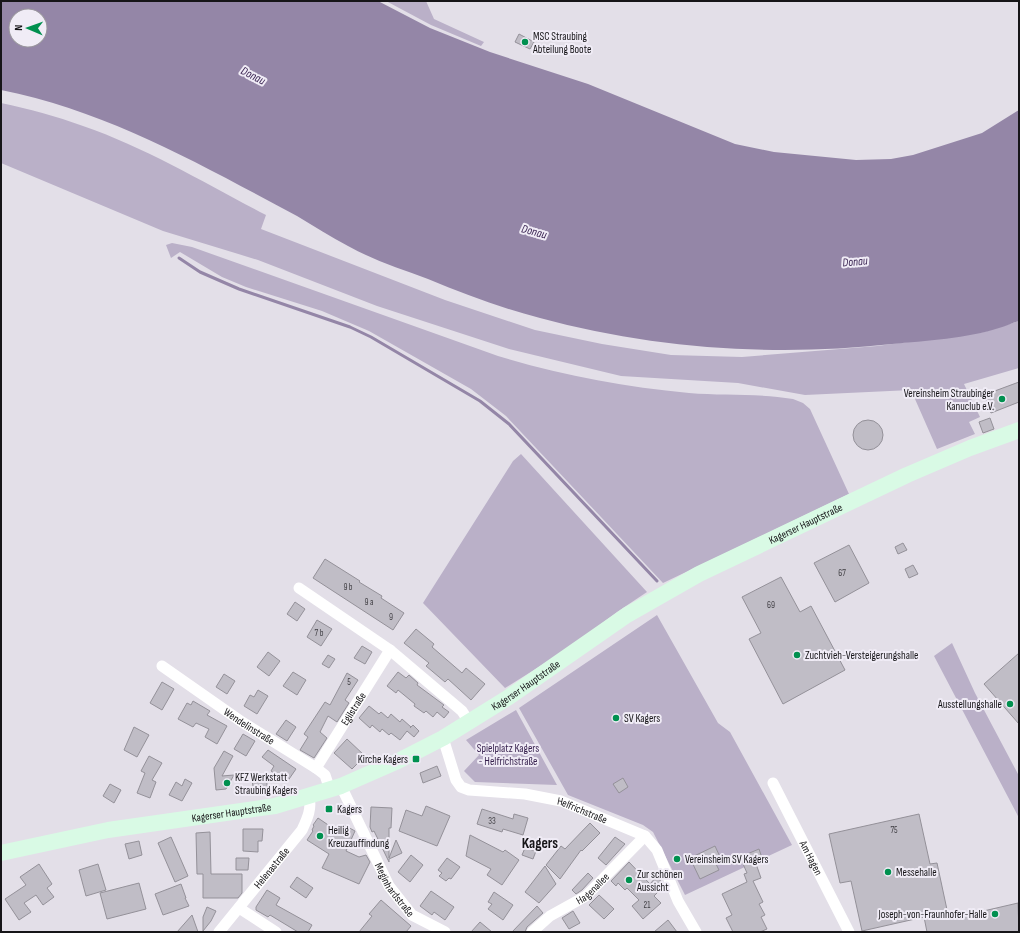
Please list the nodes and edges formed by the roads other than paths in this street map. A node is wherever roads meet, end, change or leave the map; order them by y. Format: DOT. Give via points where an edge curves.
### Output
graph roads {
  1 [pos="1019,430"];
  2 [pos="299,588"];
  3 [pos="390,650"];
  4 [pos="162,666"];
  5 [pos="468,722"];
  6 [pos="443,738"];
  7 [pos="316,768"];
  8 [pos="773,783"];
  9 [pos="335,788"];
  10 [pos="309,797"];
  11 [pos="645,836"];
  12 [pos="1,853"];
  13 [pos="239,908"];
  14 [pos="219,932"];
  15 [pos="276,932"];
  16 [pos="445,932"];
  17 [pos="532,932"];
  18 [pos="696,932"];
  19 [pos="849,932"];
  1 -- 5 [label="street, Kagerser Hauptstraße" via="900,478 699,574 627,615 515,693"];
  2 -- 3 [label="street"];
  3 -- 5 [label="street" via="462,711"];
  3 -- 7 [label="street, Egilstraße"];
  4 -- 7 [label="street, Wendelinstraße" via="242,722"];
  5 -- 6 [label="street, Kagerser Hauptstraße"];
  6 -- 9 [label="street, Kagerser Hauptstraße" via="398,762"];
  6 -- 11 [label="street, Helfrichstraße" via="456,780 461,787 561,801"];
  7 -- 9 [label="street, Wendelinstraße"];
  8 -- 19 [label="street, Am Hagen"];
  9 -- 10 [label="street, Kagerser Hauptstraße"];
  9 -- 16 [label="street, Meginhardstraße" via="389,886 412,915"];
  10 -- 12 [label="street, Kagerser Hauptstraße" via="275,806 108,830"];
  10 -- 13 [label="street, Helenastraße" via="308,817 302,830"];
  11 -- 17 [label="street, Hagenallee" via="586,896 550,916"];
  11 -- 18 [label="street, Helfrichstraße" via="657,850 678,901"];
  13 -- 14 [label="street, Helenastraße"];
  13 -- 15 [label="street"];
}
